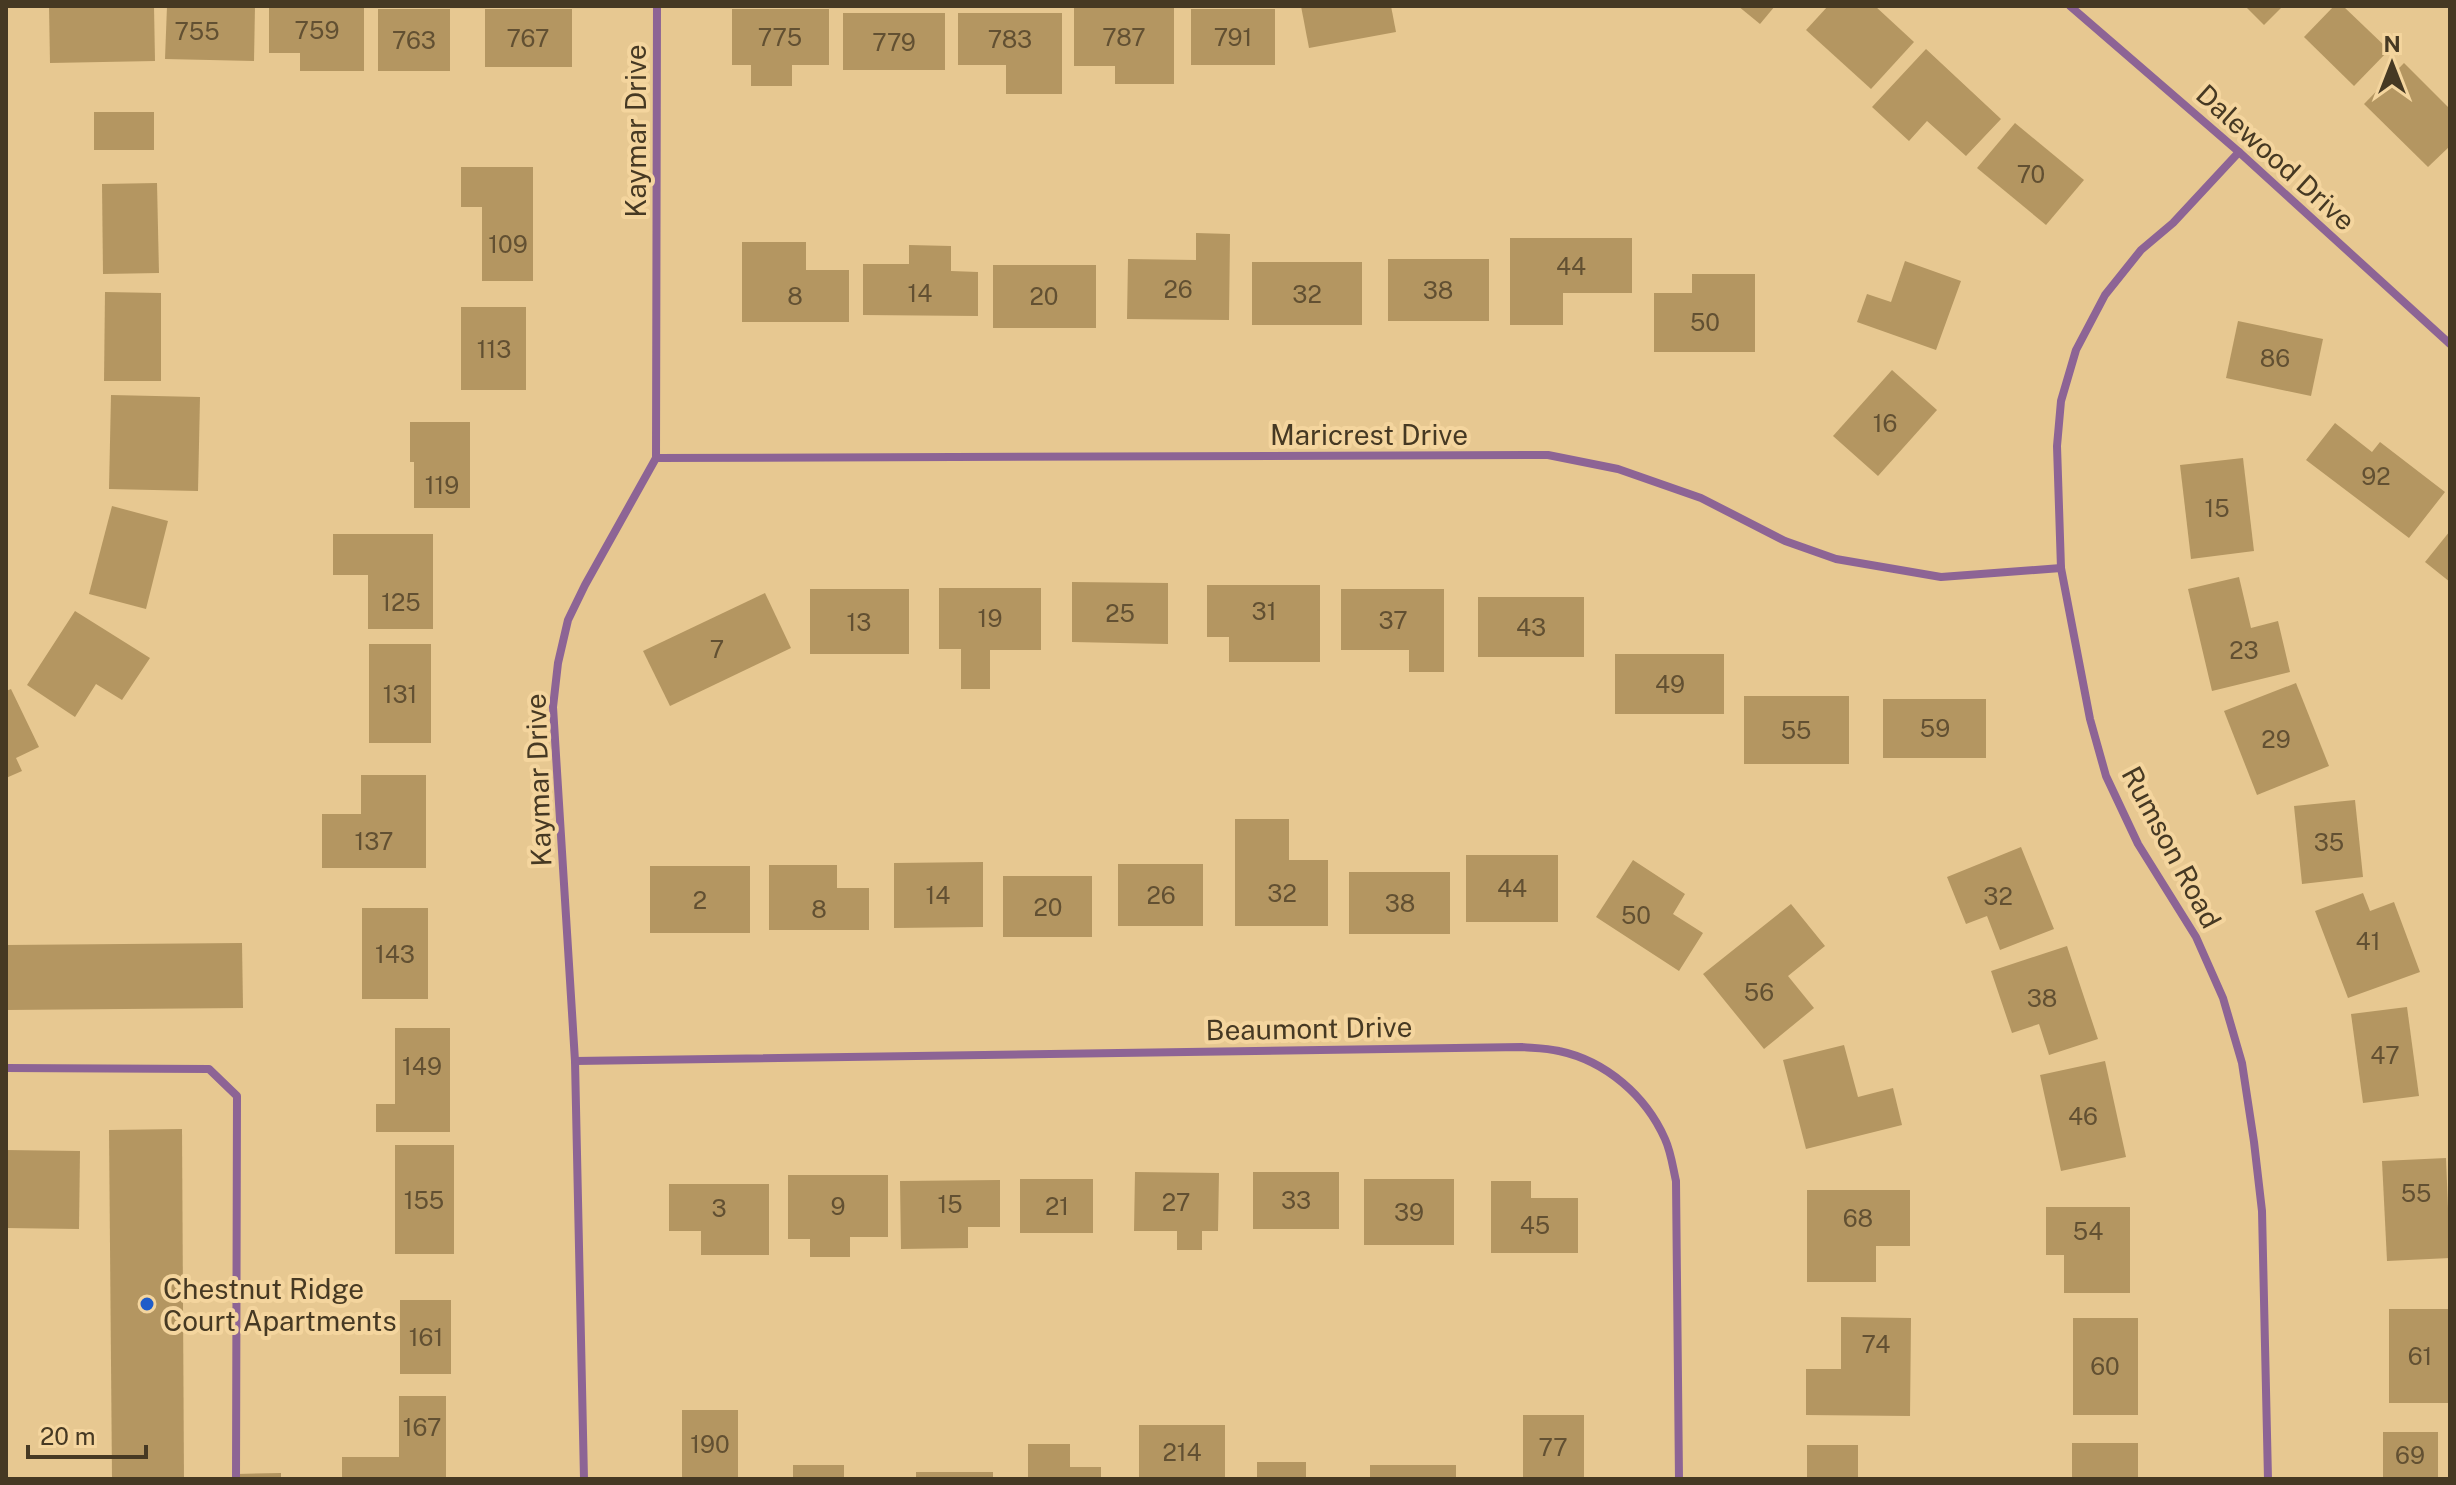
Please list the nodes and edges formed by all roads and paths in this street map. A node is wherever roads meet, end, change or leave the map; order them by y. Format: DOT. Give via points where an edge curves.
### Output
graph roads {
  1 [pos="657,6"];
  2 [pos="2070,6"];
  3 [pos="2239,152"];
  4 [pos="2450,344"];
  5 [pos="656,458"];
  6 [pos="2061,568"];
  7 [pos="575,1061"];
  8 [pos="6,1068"];
  9 [pos="236,1479"];
  10 [pos="584,1479"];
  11 [pos="1679,1479"];
  12 [pos="2268,1479"];
  1 -- 5 [label="street, Kaymar Drive"];
  2 -- 3 [label="street, Dalewood Drive"];
  3 -- 4 [label="street, Dalewood Drive"];
  3 -- 6 [label="street, Rumson Road" via="2141,250 2105,295 2076,350 2061,401 2057,446"];
  5 -- 6 [label="street, Maricrest Drive" via="1548,455 1618,469 1701,498 1785,541 1836,559 1941,577"];
  5 -- 7 [label="street, Kaymar Drive" via="579,596 558,663 553,707"];
  6 -- 12 [label="street, Rumson Road" via="2106,776 2138,844 2196,937 2223,998 2242,1063 2262,1211"];
  7 -- 10 [label="street, Kaymar Drive"];
  7 -- 11 [label="street, Beaumont Drive" via="1522,1047 1559,1050 1593,1062 1624,1082 1648,1109 1666,1141 1676,1181"];
  8 -- 9 [label="street" via="209,1069 237,1096"];
}
